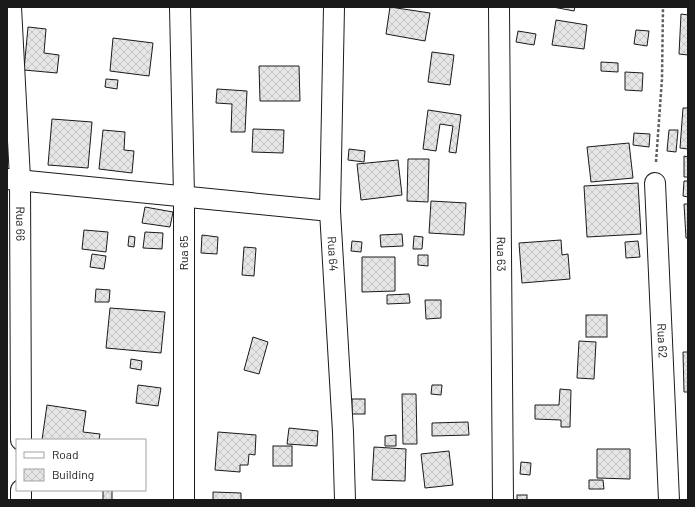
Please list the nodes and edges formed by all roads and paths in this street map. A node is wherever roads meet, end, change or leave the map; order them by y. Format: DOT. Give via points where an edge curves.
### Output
graph roads {
  1 [pos="11,7"];
  2 [pos="180,7"];
  3 [pos="334,7"];
  4 [pos="498,7"];
  5 [pos="662,7"];
  6 [pos="13,179"];
  7 [pos="655,183"];
  8 [pos="184,196"];
  9 [pos="330,211"];
  10 [pos="21,439"];
  11 [pos="184,500"];
  12 [pos="345,500"];
  13 [pos="503,500"];
  14 [pos="669,500"];
  1 -- 6 [label="street, Rua 66"];
  2 -- 8 [label="street, Rua 65"];
  3 -- 9 [label="street, Rua 64"];
  4 -- 13 [label="street, Rua 63"];
  5 -- 7 [label="path" via="662,79"];
  6 -- 8 [label="street"];
  6 -- 10 [label="street, Rua 66"];
  7 -- 14 [label="street, Rua 62"];
  8 -- 9 [label="street"];
  8 -- 11 [label="street, Rua 65"];
  9 -- 12 [label="street, Rua 64"];
}
